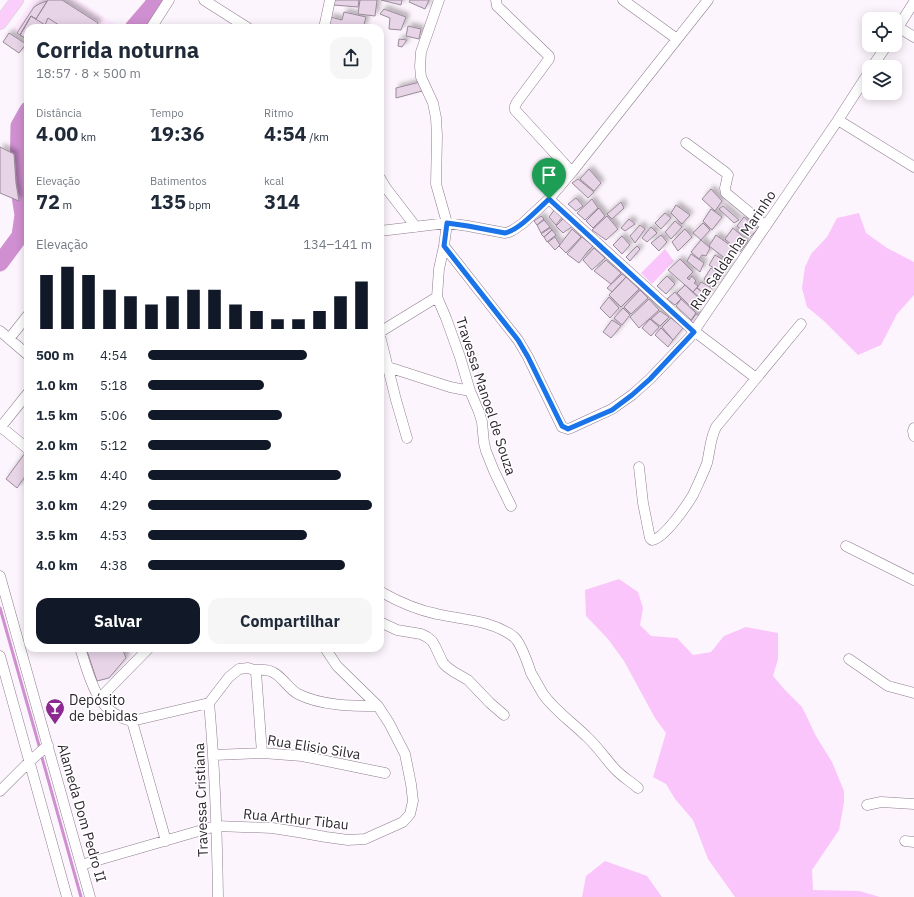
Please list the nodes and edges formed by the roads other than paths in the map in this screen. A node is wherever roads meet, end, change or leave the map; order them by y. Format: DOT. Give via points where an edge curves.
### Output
graph roads {
  1 [pos="17,0"];
  2 [pos="169,0"];
  3 [pos="204,0"];
  4 [pos="330,0"];
  5 [pos="439,0"];
  6 [pos="496,0"];
  7 [pos="623,0"];
  8 [pos="708,0"];
  9 [pos="914,2"];
  10 [pos="902,22"];
  11 [pos="0,23"];
  12 [pos="154,24"];
  13 [pos="242,24"];
  14 [pos="325,24"];
  15 [pos="902,32"];
  16 [pos="914,37"];
  17 [pos="677,39"];
  18 [pos="862,83"];
  19 [pos="838,120"];
  20 [pos="686,143"];
  21 [pos="914,167"];
  22 [pos="572,172"];
  23 [pos="384,185"];
  24 [pos="549,199"];
  25 [pos="447,223"];
  26 [pos="766,226"];
  27 [pos="416,227"];
  28 [pos="384,231"];
  29 [pos="444,246"];
  30 [pos="437,297"];
  31 [pos="24,320"];
  32 [pos="801,324"];
  33 [pos="384,330"];
  34 [pos="0,331"];
  35 [pos="694,332"];
  36 [pos="9,339"];
  37 [pos="24,352"];
  38 [pos="384,352"];
  39 [pos="388,367"];
  40 [pos="756,378"];
  41 [pos="470,391"];
  42 [pos="24,398"];
  43 [pos="0,428"];
  44 [pos="407,438"];
  45 [pos="24,446"];
  46 [pos="639,467"];
  47 [pos="511,506"];
  48 [pos="846,546"];
  49 [pos="0,576"];
  50 [pos="914,580"];
  51 [pos="384,593"];
  52 [pos="384,624"];
  53 [pos="81,652"];
  54 [pos="145,652"];
  55 [pos="327,652"];
  56 [pos="0,656"];
  57 [pos="849,659"];
  58 [pos="254,670"];
  59 [pos="914,693"];
  60 [pos="99,699"];
  61 [pos="209,703"];
  62 [pos="378,706"];
  63 [pos="504,715"];
  64 [pos="132,721"];
  65 [pos="46,747"];
  66 [pos="262,752"];
  67 [pos="214,755"];
  68 [pos="33,759"];
  69 [pos="385,773"];
  70 [pos="638,788"];
  71 [pos="0,791"];
  72 [pos="914,804"];
  73 [pos="867,805"];
  74 [pos="216,826"];
  75 [pos="166,841"];
  76 [pos="81,865"];
  77 [pos="67,897"];
  78 [pos="90,897"];
  79 [pos="218,897"];
  1 -- 11 [label="main road"];
  2 -- 12 [label="street"];
  3 -- 13 [label="street"];
  4 -- 14 [label="street"];
  5 -- 25 [label="street" via="421,52 420,66 421,77 433,103 436,118 436,184"];
  6 -- 22 [label="street" via="497,6 549,56 517,102 515,110"];
  7 -- 17 [label="street"];
  8 -- 17 [label="street"];
  9 -- 10 [label="street"];
  15 -- 16 [label="street"];
  17 -- 22 [label="street"];
  18 -- 19 [label="street, Rua Saldanha Marinho"];
  19 -- 21 [label="street"];
  19 -- 26 [label="street, Rua Saldanha Marinho"];
  20 -- 26 [label="street" via="728,175 726,193"];
  22 -- 24 [label="street"];
  23 -- 27 [label="street"];
  24 -- 25 [label="street" via="522,224 505,233"];
  24 -- 35 [label="street"];
  25 -- 27 [label="street"];
  25 -- 29 [label="street, Travessa Manoel de Souza"];
  26 -- 35 [label="street, Rua Saldanha Marinho"];
  27 -- 28 [label="street"];
  29 -- 30 [label="street, Travessa Manoel de Souza"];
  29 -- 35 [label="street, Rua Saldanha Marinho" via="518,340 562,426 568,429 612,410 632,395"];
  30 -- 33 [label="street"];
  30 -- 41 [label="street, Travessa Manoel de Souza"];
  31 -- 36 [label="street"];
  32 -- 40 [label="street"];
  34 -- 36 [label="street"];
  35 -- 40 [label="street"];
  36 -- 37 [label="street"];
  38 -- 39 [label="street"];
  39 -- 41 [label="street"];
  39 -- 44 [label="street"];
  40 -- 46 [label="street" via="716,427 706,464 693,494 679,515 662,535 654,540 650,538"];
  41 -- 47 [label="street, Travessa Manoel de Souza" via="482,422 486,451"];
  42 -- 43 [label="street"];
  43 -- 45 [label="street"];
  48 -- 50 [label="street"];
  49 -- 65 [label="street, Alameda Dom Pedro II"];
  51 -- 70 [label="street" via="412,607 482,622 505,631 516,639 543,694 556,710 580,730 616,770"];
  52 -- 63 [label="street" via="427,637 436,646 447,667 468,680"];
  53 -- 60 [label="street"];
  54 -- 60 [label="street"];
  55 -- 62 [label="street, Rua Arthur Tibau" via="337,666"];
  56 -- 68 [label="street"];
  57 -- 59 [label="street" via="888,686"];
  58 -- 61 [label="street" via="239,669 229,677"];
  58 -- 62 [label="street" via="269,670 297,694 319,702"];
  58 -- 66 [label="street"];
  60 -- 64 [label="street" via="115,716"];
  61 -- 64 [label="street"];
  61 -- 67 [label="street, Travessa Cristiana"];
  62 -- 74 [label="street, Rua Arthur Tibau" via="390,723 405,754 412,784 413,801 410,814 403,822 365,839 348,840 272,828"];
  64 -- 75 [label="street"];
  65 -- 68 [label="street"];
  65 -- 76 [label="street, Alameda Dom Pedro II"];
  66 -- 67 [label="street, Rua Elisio Silva"];
  66 -- 69 [label="street, Rua Elisio Silva" via="302,756"];
  67 -- 74 [label="street, Travessa Cristiana"];
  68 -- 71 [label="street"];
  68 -- 77 [label="street"];
  72 -- 73 [label="street" via="882,802"];
  74 -- 75 [label="street, Rua Arthur Tibau"];
  74 -- 79 [label="street, Travessa Cristiana"];
  75 -- 76 [label="street, Rua Arthur Tibau"];
  76 -- 78 [label="street, Alameda Dom Pedro II"];
}
